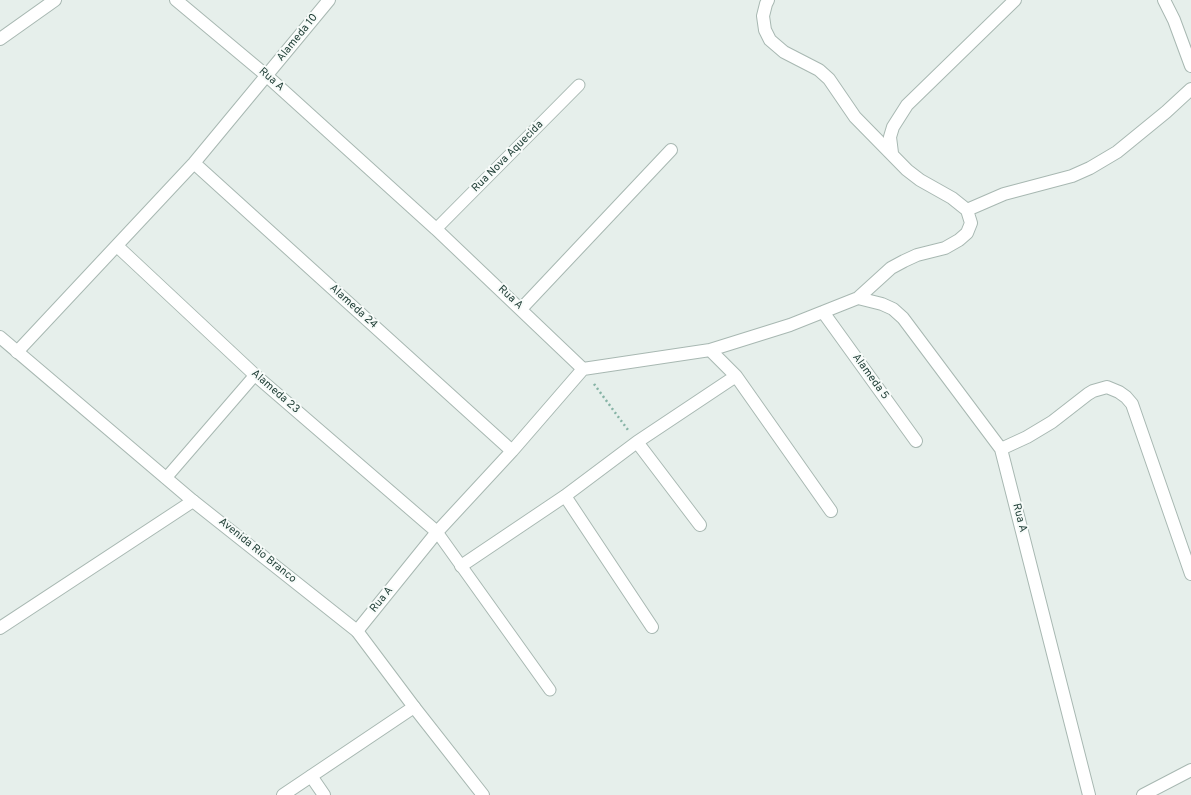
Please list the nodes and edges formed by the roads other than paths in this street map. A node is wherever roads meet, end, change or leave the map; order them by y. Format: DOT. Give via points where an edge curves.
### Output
graph roads {
  1 [pos="55,0"];
  2 [pos="329,0"];
  3 [pos="768,0"];
  4 [pos="1015,0"];
  5 [pos="1164,0"];
  6 [pos="178,1"];
  7 [pos="0,39"];
  8 [pos="1191,66"];
  9 [pos="268,76"];
  10 [pos="579,85"];
  11 [pos="1191,89"];
  12 [pos="671,150"];
  13 [pos="892,154"];
  14 [pos="194,162"];
  15 [pos="968,210"];
  16 [pos="436,229"];
  17 [pos="117,246"];
  18 [pos="858,298"];
  19 [pos="521,309"];
  20 [pos="823,312"];
  21 [pos="0,337"];
  22 [pos="710,350"];
  23 [pos="17,352"];
  24 [pos="583,369"];
  25 [pos="255,375"];
  26 [pos="736,376"];
  27 [pos="916,441"];
  28 [pos="637,442"];
  29 [pos="1001,449"];
  30 [pos="512,451"];
  31 [pos="166,478"];
  32 [pos="564,496"];
  33 [pos="193,501"];
  34 [pos="831,511"];
  35 [pos="700,525"];
  36 [pos="437,532"];
  37 [pos="461,566"];
  38 [pos="1191,574"];
  39 [pos="652,627"];
  40 [pos="0,628"];
  41 [pos="357,631"];
  42 [pos="550,690"];
  43 [pos="414,707"];
  44 [pos="1191,770"];
  45 [pos="311,776"];
  46 [pos="283,795"];
  47 [pos="324,795"];
  48 [pos="483,795"];
  49 [pos="1090,795"];
  50 [pos="1143,795"];
  1 -- 7 [label="street"];
  2 -- 9 [label="street, Alameda 10"];
  3 -- 13 [label="street" via="763,16 770,40 784,52 818,70 829,79 855,117"];
  4 -- 13 [label="street" via="907,105 893,127 890,137"];
  5 -- 8 [label="street"];
  6 -- 9 [label="street, Rua A"];
  9 -- 14 [label="street, Alameda 10"];
  9 -- 16 [label="street, Rua A"];
  10 -- 16 [label="lane, Rua Nova Aquecida"];
  11 -- 15 [label="street" via="1117,152 1081,173 1004,194"];
  12 -- 19 [label="street"];
  13 -- 15 [label="street" via="920,180"];
  14 -- 17 [label="street, Alameda 10"];
  14 -- 30 [label="street, Alameda 24"];
  15 -- 18 [label="street" via="971,223 967,233 959,240 945,248 917,255 891,268"];
  16 -- 19 [label="street, Rua A"];
  17 -- 23 [label="street, Alameda 10"];
  17 -- 25 [label="street, Alameda 23"];
  18 -- 20 [label="street"];
  18 -- 29 [label="street, Rua A" via="882,304 903,318"];
  19 -- 24 [label="street, Rua A"];
  20 -- 22 [label="street"];
  20 -- 27 [label="street, Alameda 5"];
  21 -- 23 [label="street, Avenida Rio Branco"];
  22 -- 24 [label="street"];
  22 -- 26 [label="street"];
  23 -- 31 [label="street, Avenida Rio Branco"];
  24 -- 30 [label="street, Rua A"];
  25 -- 31 [label="lane"];
  25 -- 36 [label="street, Alameda 23"];
  26 -- 28 [label="street"];
  26 -- 34 [label="street"];
  28 -- 32 [label="street"];
  28 -- 35 [label="street"];
  29 -- 38 [label="street" via="1052,422 1093,391 1107,387 1119,392 1132,404"];
  29 -- 49 [label="street, Rua A"];
  30 -- 36 [label="street, Rua A"];
  31 -- 33 [label="street, Avenida Rio Branco"];
  32 -- 37 [label="street"];
  32 -- 39 [label="street"];
  33 -- 40 [label="street"];
  33 -- 41 [label="street, Avenida Rio Branco"];
  36 -- 37 [label="lane"];
  36 -- 41 [label="street, Rua A"];
  37 -- 42 [label="lane"];
  41 -- 43 [label="street, Avenida Rio Branco"];
  43 -- 45 [label="street"];
  43 -- 48 [label="street, Avenida Rio Branco"];
  44 -- 50 [label="street"];
  45 -- 46 [label="street"];
  45 -- 47 [label="street"];
}
